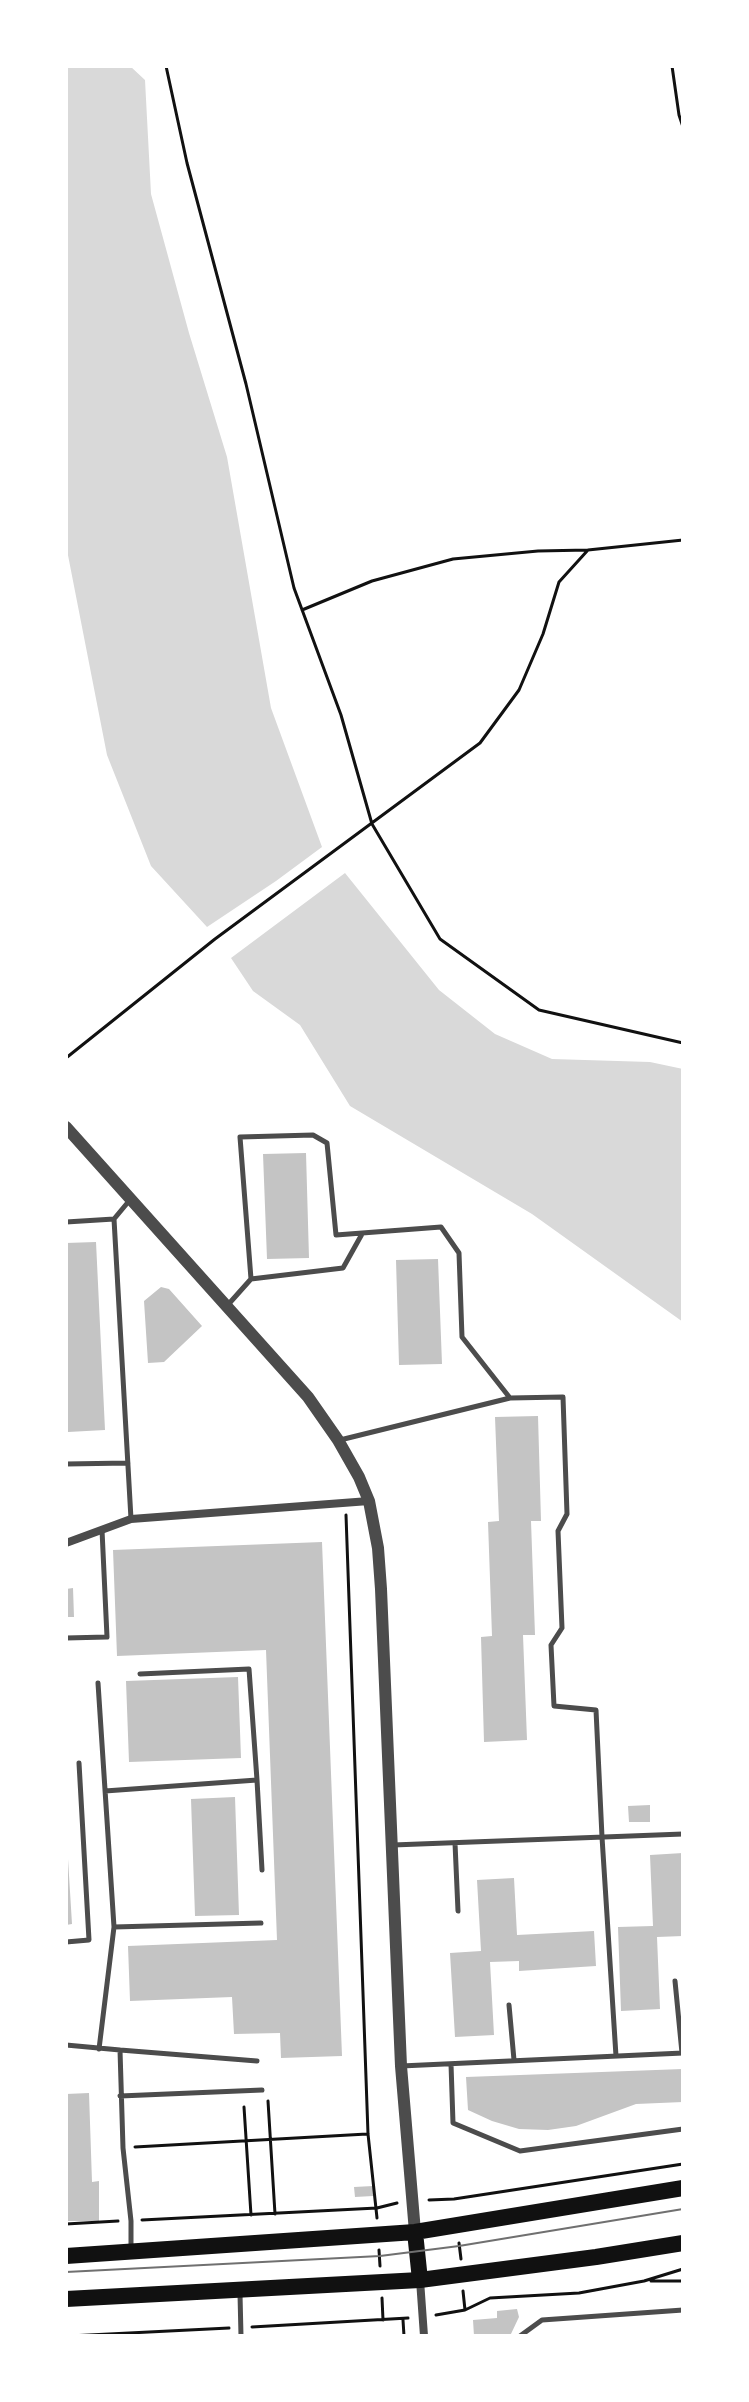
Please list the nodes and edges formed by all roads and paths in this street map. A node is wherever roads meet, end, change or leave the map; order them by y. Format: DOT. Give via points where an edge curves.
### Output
graph roads {
  1 [pos="166,66"];
  2 [pos="672,66"];
  3 [pos="683,127"];
  4 [pos="683,540"];
  5 [pos="588,550"];
  6 [pos="302,610"];
  7 [pos="372,824"];
  8 [pos="683,1043"];
  9 [pos="66,1058"];
  10 [pos="66,1128"];
  11 [pos="130,1200"];
  12 [pos="114,1219"];
  13 [pos="66,1222"];
  14 [pos="363,1233"];
  15 [pos="251,1279"];
  16 [pos="226,1307"];
  17 [pos="510,1398"];
  18 [pos="338,1440"];
  19 [pos="128,1463"];
  20 [pos="66,1464"];
  21 [pos="369,1501"];
  22 [pos="345,1503"];
  23 [pos="131,1519"];
  24 [pos="102,1530"];
  25 [pos="66,1543"];
  26 [pos="66,1638"];
  27 [pos="140,1674"];
  28 [pos="98,1683"];
  29 [pos="79,1763"];
  30 [pos="257,1780"];
  31 [pos="105,1791"];
  32 [pos="683,1834"];
  33 [pos="602,1837"];
  34 [pos="455,1843"];
  35 [pos="392,1845"];
  36 [pos="262,1870"];
  37 [pos="458,1911"];
  38 [pos="261,1923"];
  39 [pos="114,1927"];
  40 [pos="66,1942"];
  41 [pos="675,1981"];
  42 [pos="509,2005"];
  43 [pos="66,2045"];
  44 [pos="99,2049"];
  45 [pos="120,2050"];
  46 [pos="682,2053"];
  47 [pos="616,2056"];
  48 [pos="257,2061"];
  49 [pos="514,2061"];
  50 [pos="451,2064"];
  51 [pos="401,2066"];
  52 [pos="262,2090"];
  53 [pos="268,2095"];
  54 [pos="120,2096"];
  55 [pos="244,2107"];
  56 [pos="683,2129"];
  57 [pos="368,2134"];
  58 [pos="270,2139"];
  59 [pos="246,2142"];
  60 [pos="123,2148"];
  61 [pos="683,2164"];
  62 [pos="683,2188"];
  63 [pos="412,2200"];
  64 [pos="377,2208"];
  65 [pos="275,2214"];
  66 [pos="251,2215"];
  67 [pos="131,2221"];
  68 [pos="66,2224"];
  69 [pos="457,2225"];
  70 [pos="415,2232"];
  71 [pos="683,2243"];
  72 [pos="131,2253"];
  73 [pos="66,2256"];
  74 [pos="683,2269"];
  75 [pos="462,2276"];
  76 [pos="420,2280"];
  77 [pos="644,2281"];
  78 [pos="683,2281"];
  79 [pos="240,2289"];
  80 [pos="66,2299"];
  81 [pos="465,2310"];
  82 [pos="683,2310"];
  83 [pos="423,2318"];
  84 [pos="403,2319"];
  85 [pos="241,2327"];
  86 [pos="69,2336"];
  87 [pos="241,2336"];
  88 [pos="404,2336"];
  89 [pos="424,2336"];
  90 [pos="520,2336"];
  1 -- 6 [label="path"];
  2 -- 3 [label="path"];
  4 -- 5 [label="path"];
  5 -- 6 [label="path" via="453,559 372,581"];
  5 -- 7 [label="path" via="559,582 519,690 480,743"];
  6 -- 7 [label="path" via="341,715"];
  7 -- 8 [label="path" via="440,939 539,1010"];
  7 -- 9 [label="path" via="215,939"];
  10 -- 11 [label="street"];
  11 -- 12 [label="lane"];
  11 -- 16 [label="street"];
  12 -- 13 [label="lane"];
  12 -- 19 [label="lane"];
  14 -- 15 [label="lane" via="343,1268"];
  14 -- 15 [label="lane" via="336,1235 327,1143 313,1135 240,1137"];
  14 -- 17 [label="lane" via="441,1227 459,1253 462,1337"];
  15 -- 16 [label="lane"];
  16 -- 18 [label="street" via="308,1397"];
  17 -- 18 [label="lane"];
  17 -- 33 [label="lane" via="563,1397 567,1514 558,1531 562,1628 551,1645 554,1706 596,1710"];
  18 -- 21 [label="street"];
  19 -- 20 [label="lane"];
  19 -- 23 [label="lane"];
  21 -- 22 [label="street"];
  21 -- 35 [label="street" via="381,1589"];
  22 -- 23 [label="street"];
  22 -- 57 [label="path"];
  23 -- 24 [label="street"];
  24 -- 25 [label="street"];
  24 -- 26 [label="lane" via="107,1637"];
  27 -- 30 [label="lane" via="249,1669"];
  28 -- 31 [label="lane"];
  29 -- 40 [label="lane" via="89,1940"];
  30 -- 31 [label="lane"];
  30 -- 36 [label="lane"];
  31 -- 39 [label="lane"];
  32 -- 33 [label="lane"];
  33 -- 34 [label="lane"];
  33 -- 47 [label="lane"];
  34 -- 35 [label="lane"];
  34 -- 37 [label="lane"];
  35 -- 51 [label="street"];
  38 -- 39 [label="lane"];
  39 -- 44 [label="lane"];
  41 -- 46 [label="lane"];
  42 -- 49 [label="lane"];
  43 -- 44 [label="lane"];
  44 -- 45 [label="lane"];
  45 -- 48 [label="lane"];
  45 -- 54 [label="lane"];
  46 -- 47 [label="lane"];
  47 -- 49 [label="lane"];
  49 -- 50 [label="lane"];
  50 -- 51 [label="lane"];
  50 -- 56 [label="lane" via="453,2123 520,2151"];
  51 -- 63 [label="street"];
  52 -- 54 [label="lane"];
  53 -- 58 [label="path"];
  54 -- 60 [label="lane"];
  55 -- 59 [label="path"];
  57 -- 58 [label="path"];
  57 -- 64 [label="path"];
  58 -- 59 [label="path"];
  58 -- 65 [label="path"];
  59 -- 60 [label="path"];
  59 -- 66 [label="path"];
  60 -- 67 [label="lane"];
  61 -- 63 [label="path" via="454,2199"];
  62 -- 69 [label="main road"];
  63 -- 64 [label="path"];
  63 -- 70 [label="street"];
  64 -- 65 [label="path"];
  65 -- 66 [label="path"];
  66 -- 67 [label="path"];
  67 -- 68 [label="path"];
  67 -- 72 [label="lane"];
  69 -- 70 [label="main road"];
  69 -- 75 [label="path"];
  70 -- 72 [label="main road"];
  70 -- 76 [label="main road"];
  71 -- 75 [label="main road"];
  72 -- 73 [label="main road"];
  74 -- 77 [label="path"];
  75 -- 76 [label="main road"];
  75 -- 81 [label="path"];
  76 -- 79 [label="main road"];
  76 -- 83 [label="street"];
  77 -- 78 [label="path"];
  77 -- 81 [label="path" via="579,2293 490,2298"];
  79 -- 80 [label="main road"];
  79 -- 85 [label="lane"];
  81 -- 83 [label="path"];
  82 -- 90 [label="lane" via="542,2320"];
  83 -- 84 [label="path"];
  83 -- 89 [label="street"];
  84 -- 85 [label="path"];
  84 -- 88 [label="path"];
  85 -- 86 [label="path"];
  85 -- 87 [label="lane"];
}
